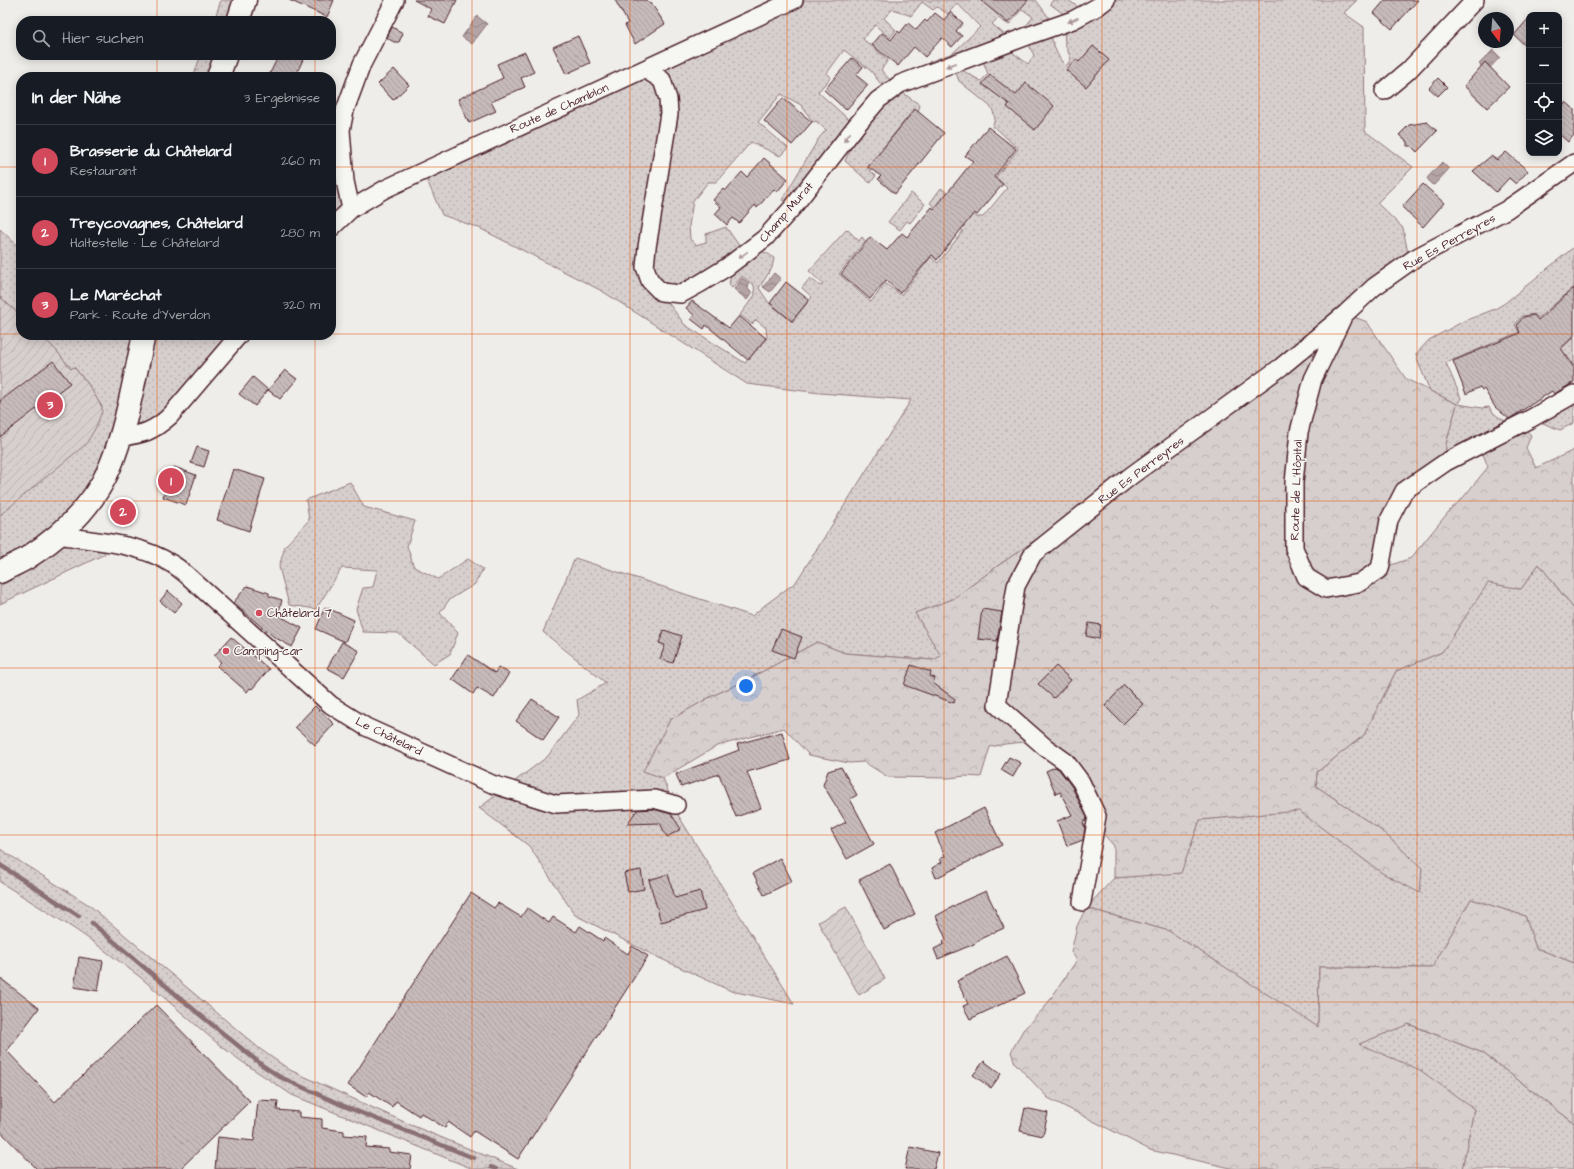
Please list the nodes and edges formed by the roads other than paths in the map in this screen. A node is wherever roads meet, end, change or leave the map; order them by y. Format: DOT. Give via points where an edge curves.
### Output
graph roads {
  1 [pos="245,0"];
  2 [pos="395,0"];
  3 [pos="794,0"];
  4 [pos="1106,0"];
  5 [pos="1475,0"];
  6 [pos="240,16"];
  7 [pos="224,60"];
  8 [pos="645,69"];
  9 [pos="220,72"];
  10 [pos="1384,90"];
  11 [pos="1574,163"];
  12 [pos="351,209"];
  13 [pos="336,223"];
  14 [pos="1345,314"];
  15 [pos="143,340"];
  16 [pos="235,340"];
  17 [pos="1574,394"];
  18 [pos="121,437"];
  19 [pos="58,536"];
  20 [pos="0,572"];
  21 [pos="676,805"];
  22 [pos="1082,902"];
  1 -- 6 [label="main road"];
  2 -- 12 [label="street" via="362,64 342,123 342,158"];
  3 -- 8 [label="street, Route de Chamblon"];
  4 -- 8 [label="street, Champ Murat, one-way" via="1069,22 900,84 878,100 793,207 765,238 727,267 681,294 661,292 650,281 645,267 669,114 668,98 662,80"];
  5 -- 10 [label="street" via="1408,71"];
  7 -- 9 [label="main road"];
  8 -- 12 [label="street, Route de Chamblon" via="384,189"];
  11 -- 14 [label="street, Rue Es Perreyres" via="1506,210 1415,258 1374,287"];
  12 -- 13 [label="street, Route de Chamblon"];
  14 -- 17 [label="street, Route de L'Hôpital" via="1313,379 1299,432 1294,482 1294,548 1306,577 1326,589 1359,583 1380,569 1389,520 1404,491 1446,462"];
  14 -- 22 [label="street, Rue Es Perreyres" via="1281,367 1132,475 1033,554 1016,586 998,705 1066,762 1081,782 1089,799 1096,816"];
  15 -- 18 [label="main road"];
  16 -- 18 [label="street" via="170,416 144,434"];
  18 -- 19 [label="main road" via="110,468 96,492 78,516"];
  19 -- 20 [label="main road" via="26,559"];
  19 -- 21 [label="street, Le Châtelard" via="113,543 141,550 172,564 331,705 366,727 492,784 556,804 654,799"];
}
